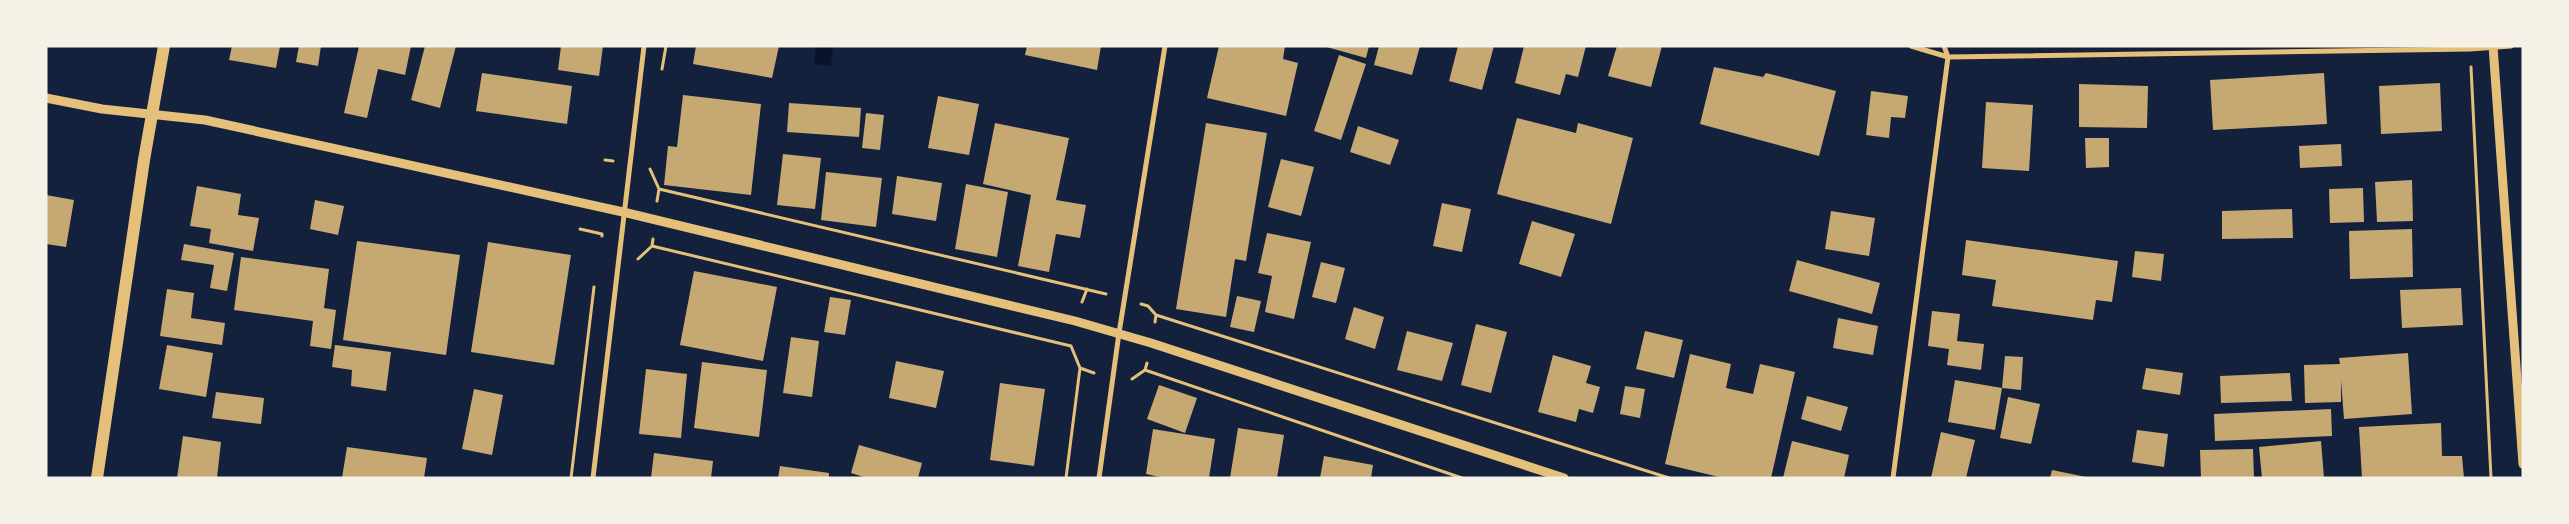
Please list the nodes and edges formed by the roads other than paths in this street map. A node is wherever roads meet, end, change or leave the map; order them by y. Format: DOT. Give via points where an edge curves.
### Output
graph roads {
  1 [pos="164,46"];
  2 [pos="644,46"];
  3 [pos="1165,46"];
  4 [pos="1911,46"];
  5 [pos="1944,46"];
  6 [pos="2511,46"];
  7 [pos="2493,47"];
  8 [pos="1948,57"];
  9 [pos="46,98"];
  10 [pos="153,115"];
  11 [pos="623,212"];
  12 [pos="1119,333"];
  13 [pos="2523,464"];
  14 [pos="97,478"];
  15 [pos="593,478"];
  16 [pos="1099,478"];
  17 [pos="1564,478"];
  18 [pos="1893,478"];
  1 -- 10 [label="main road"];
  2 -- 11 [label="street"];
  3 -- 12 [label="street"];
  4 -- 8 [label="street"];
  5 -- 8 [label="street"];
  6 -- 7 [label="street"];
  7 -- 8 [label="street"];
  7 -- 13 [label="street"];
  8 -- 18 [label="street"];
  9 -- 10 [label="street"];
  10 -- 11 [label="street" via="205,120"];
  10 -- 14 [label="main road"];
  11 -- 12 [label="street"];
  11 -- 15 [label="street"];
  12 -- 16 [label="street"];
  12 -- 17 [label="street"];
}
